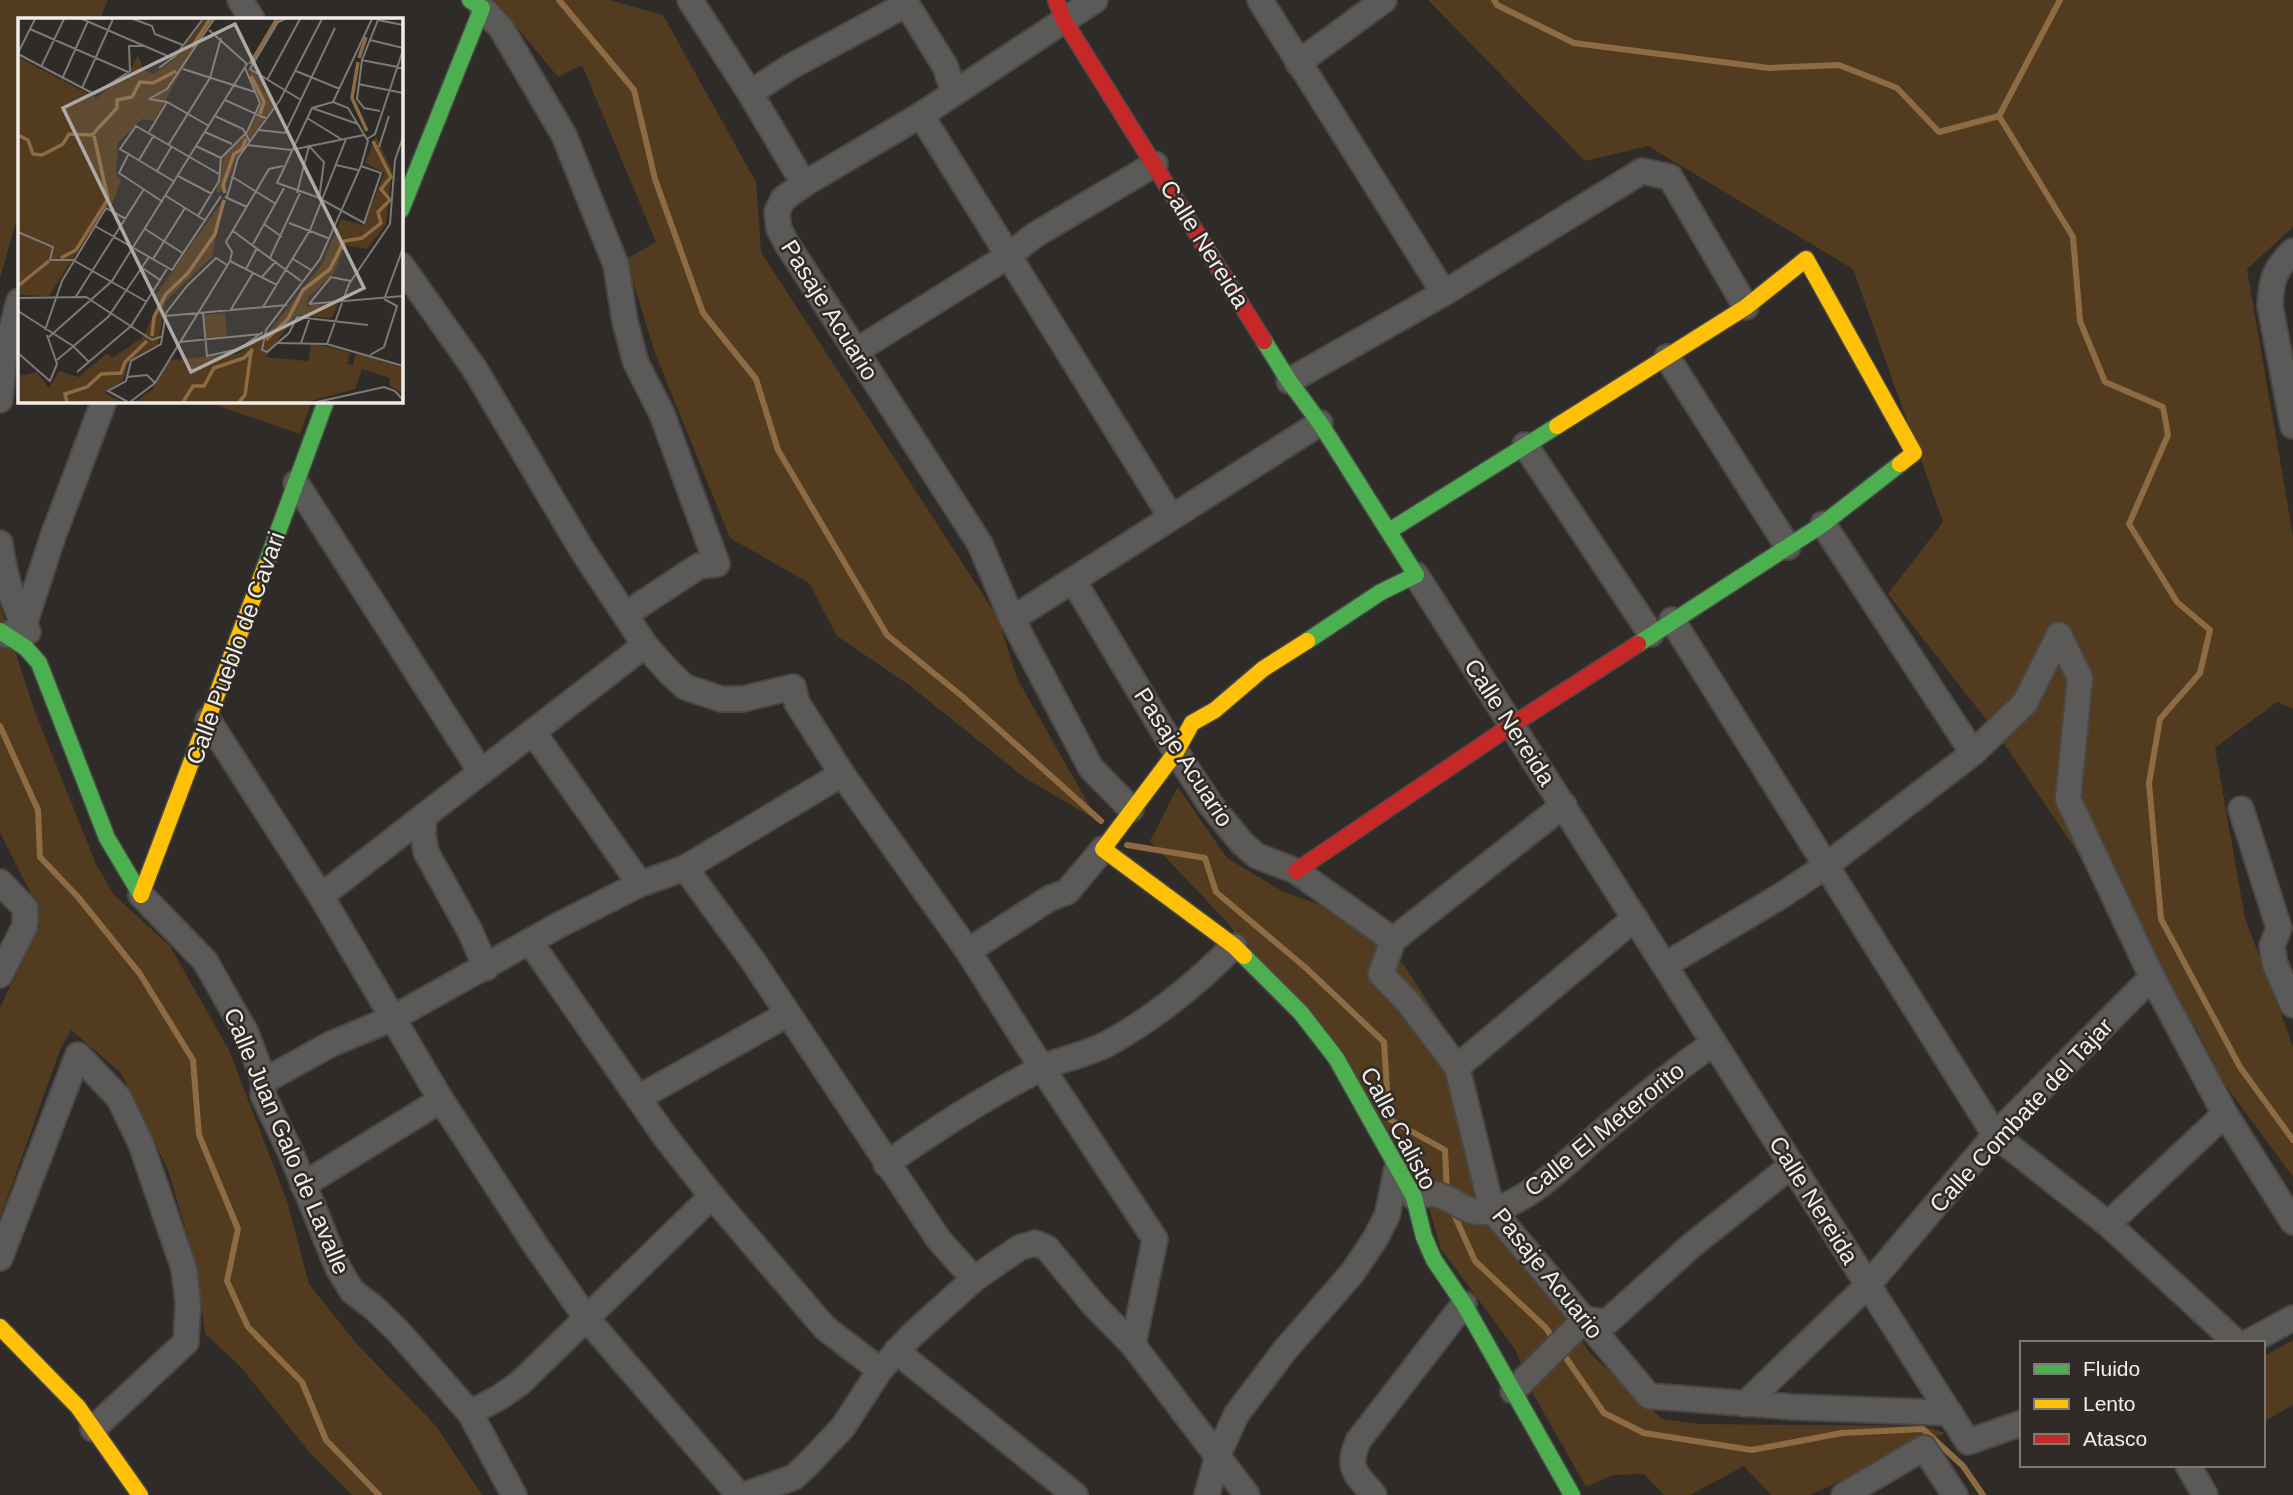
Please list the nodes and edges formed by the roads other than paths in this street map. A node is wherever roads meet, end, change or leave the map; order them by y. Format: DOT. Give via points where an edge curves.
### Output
graph roads {
  1 [pos="690,0"];
  2 [pos="1095,0"];
  3 [pos="1260,0"];
  4 [pos="1384,0"];
  5 [pos="906,2"];
  6 [pos="476,4"];
  7 [pos="1060,9"];
  8 [pos="1298,63"];
  9 [pos="750,93"];
  10 [pos="954,93"];
  11 [pos="921,115"];
  12 [pos="1156,164"];
  13 [pos="804,184"];
  14 [pos="402,207"];
  15 [pos="2293,251"];
  16 [pos="1008,256"];
  17 [pos="402,266"];
  18 [pos="1444,293"];
  19 [pos="18,305"];
  20 [pos="1746,307"];
  21 [pos="856,351"];
  22 [pos="1667,356"];
  23 [pos="1289,381"];
  24 [pos="0,400"];
  25 [pos="104,402"];
  26 [pos="326,402"];
  27 [pos="1320,423"];
  28 [pos="2293,426"];
  29 [pos="1525,445"];
  30 [pos="296,483"];
  31 [pos="1171,517"];
  32 [pos="1823,524"];
  33 [pos="1389,531"];
  34 [pos="0,543"];
  35 [pos="1788,547"];
  36 [pos="1416,575"];
  37 [pos="1073,580"];
  38 [pos="626,614"];
  39 [pos="1012,619"];
  40 [pos="1672,620"];
  41 [pos="10,630"];
  42 [pos="1651,634"];
  43 [pos="645,645"];
  44 [pos="39,663"];
  45 [pos="208,720"];
  46 [pos="1512,725"];
  47 [pos="533,732"];
  48 [pos="1176,752"];
  49 [pos="1973,753"];
  50 [pos="481,772"];
  51 [pos="842,774"];
  52 [pos="1563,805"];
  53 [pos="1131,809"];
  54 [pos="2241,809"];
  55 [pos="424,816"];
  56 [pos="1103,849"];
  57 [pos="1827,865"];
  58 [pos="685,868"];
  59 [pos="1296,871"];
  60 [pos="0,882"];
  61 [pos="640,884"];
  62 [pos="141,895"];
  63 [pos="321,896"];
  64 [pos="1635,918"];
  65 [pos="2286,921"];
  66 [pos="1393,940"];
  67 [pos="530,942"];
  68 [pos="1234,946"];
  69 [pos="968,951"];
  70 [pos="1665,965"];
  71 [pos="486,968"];
  72 [pos="0,975"];
  73 [pos="2152,977"];
  74 [pos="2293,1005"];
  75 [pos="788,1014"];
  76 [pos="391,1019"];
  77 [pos="1714,1043"];
  78 [pos="1457,1067"];
  79 [pos="1042,1068"];
  80 [pos="264,1081"];
  81 [pos="638,1098"];
  82 [pos="441,1100"];
  83 [pos="2225,1114"];
  84 [pos="1995,1135"];
  85 [pos="886,1164"];
  86 [pos="1792,1165"];
  87 [pos="1398,1168"];
  88 [pos="303,1185"];
  89 [pos="712,1196"];
  90 [pos="1414,1197"];
  91 [pos="1492,1210"];
  92 [pos="2293,1222"];
  93 [pos="2108,1224"];
  94 [pos="0,1258"];
  95 [pos="974,1279"];
  96 [pos="1868,1285"];
  97 [pos="1464,1304"];
  98 [pos="2293,1318"];
  99 [pos="587,1319"];
  100 [pos="1585,1319"];
  101 [pos="0,1327"];
  102 [pos="2236,1341"];
  103 [pos="2251,1341"];
  104 [pos="1133,1345"];
  105 [pos="888,1361"];
  106 [pos="1513,1391"];
  107 [pos="1745,1404"];
  108 [pos="470,1413"];
  109 [pos="1950,1413"];
  110 [pos="2020,1424"];
  111 [pos="93,1429"];
  112 [pos="1218,1455"];
  113 [pos="2189,1467"];
  114 [pos="780,1488"];
  115 [pos="140,1495"];
  116 [pos="514,1495"];
  117 [pos="739,1495"];
  118 [pos="745,1495"];
  119 [pos="1075,1495"];
  120 [pos="1207,1495"];
  121 [pos="1247,1495"];
  122 [pos="1374,1495"];
  123 [pos="1572,1495"];
  124 [pos="1844,1495"];
  125 [pos="1955,1495"];
  126 [pos="2205,1495"];
  1 -- 9 [label="street"];
  2 -- 7 [label="street, Pasaje Acuario"];
  3 -- 8 [label="street"];
  4 -- 8 [label="street"];
  5 -- 9 [label="street"];
  5 -- 10 [label="street" via="945,66"];
  6 -- 14 [label="street"];
  6 -- 38 [label="street" via="501,28 564,135 616,265 636,363 662,414 717,564 699,566"];
  7 -- 10 [label="street, Pasaje Acuario"];
  7 -- 12 [label="street, Calle Nereida"];
  8 -- 18 [label="street"];
  9 -- 13 [label="street"];
  10 -- 11 [label="street, Pasaje Acuario"];
  11 -- 13 [label="street, Pasaje Acuario"];
  11 -- 16 [label="street"];
  12 -- 16 [label="street" via="1035,235"];
  12 -- 23 [label="street, Calle Nereida"];
  13 -- 21 [label="street, Pasaje Acuario" via="783,200 777,212 779,229"];
  15 -- 28 [label="street" via="2278,266 2270,306"];
  16 -- 21 [label="street"];
  16 -- 31 [label="street"];
  17 -- 38 [label="street" via="474,368 582,550"];
  18 -- 20 [label="street" via="1642,171 1670,177"];
  18 -- 23 [label="street"];
  19 -- 24 [label="street" via="4,359"];
  20 -- 22 [label="street"];
  20 -- 32 [label="street" via="1806,259 1914,453"];
  21 -- 39 [label="street, Pasaje Acuario" via="980,544"];
  22 -- 29 [label="street"];
  22 -- 35 [label="street"];
  23 -- 27 [label="street, Calle Nereida"];
  25 -- 41 [label="street" via="54,536"];
  26 -- 30 [label="street, Calle Pueblo de Cavari"];
  27 -- 31 [label="street"];
  27 -- 33 [label="street, Calle Nereida"];
  29 -- 33 [label="street"];
  29 -- 42 [label="street"];
  30 -- 45 [label="street, Calle Pueblo de Cavari"];
  30 -- 50 [label="street"];
  31 -- 37 [label="street"];
  32 -- 35 [label="street"];
  32 -- 49 [label="street"];
  33 -- 36 [label="street, Calle Nereida"];
  34 -- 41 [label="street"];
  35 -- 40 [label="street"];
  36 -- 46 [label="street, Calle Nereida"];
  36 -- 48 [label="street" via="1381,592 1263,669 1215,710 1192,723"];
  37 -- 39 [label="street"];
  37 -- 48 [label="street, Pasaje Acuario"];
  38 -- 43 [label="street"];
  39 -- 53 [label="street, Pasaje Acuario" via="1091,768"];
  40 -- 42 [label="street"];
  40 -- 57 [label="street"];
  41 -- 44 [label="street" via="34,645"];
  42 -- 46 [label="street"];
  43 -- 47 [label="street"];
  43 -- 51 [label="street" via="685,687 703,695 743,699 793,687 797,703"];
  44 -- 62 [label="street, Calle Juan Galo de Lavalle" via="107,838"];
  45 -- 62 [label="street, Calle Pueblo de Cavari"];
  45 -- 63 [label="street"];
  46 -- 52 [label="street, Calle Nereida"];
  46 -- 59 [label="street"];
  47 -- 50 [label="street"];
  47 -- 61 [label="street"];
  48 -- 53 [label="street"];
  48 -- 59 [label="street, Pasaje Acuario" via="1242,844 1257,856"];
  49 -- 57 [label="street"];
  49 -- 73 [label="street" via="2025,703 2059,635 2080,678 2068,799"];
  50 -- 55 [label="street"];
  51 -- 58 [label="street"];
  51 -- 69 [label="street"];
  52 -- 64 [label="street, Calle Nereida"];
  52 -- 66 [label="street"];
  53 -- 56 [label="street"];
  54 -- 65 [label="street"];
  55 -- 63 [label="street"];
  55 -- 71 [label="street" via="426,852"];
  56 -- 68 [label="street, Calle Calisto"];
  56 -- 69 [label="street" via="1067,892 1050,898"];
  57 -- 70 [label="street"];
  57 -- 84 [label="street"];
  58 -- 61 [label="street"];
  58 -- 75 [label="street"];
  59 -- 66 [label="street, Pasaje Acuario"];
  60 -- 72 [label="street" via="25,908 25,926"];
  61 -- 67 [label="street"];
  62 -- 80 [label="street, Calle Juan Galo de Lavalle" via="205,961 246,1033"];
  63 -- 76 [label="street"];
  64 -- 70 [label="street, Calle Nereida"];
  64 -- 78 [label="street"];
  65 -- 74 [label="street" via="2272,946 2274,964"];
  66 -- 78 [label="street, Pasaje Acuario" via="1381,974"];
  67 -- 71 [label="street"];
  67 -- 81 [label="street"];
  68 -- 79 [label="street" via="1145,1020 1084,1055"];
  68 -- 87 [label="street, Calle Calisto" via="1301,1013 1336,1058"];
  69 -- 79 [label="street"];
  70 -- 77 [label="street, Calle Nereida"];
  71 -- 76 [label="street"];
  73 -- 83 [label="street"];
  73 -- 84 [label="street, Calle Combate del Tajar"];
  75 -- 81 [label="street"];
  75 -- 85 [label="street"];
  76 -- 80 [label="street" via="331,1044"];
  76 -- 82 [label="street"];
  77 -- 86 [label="street, Calle Nereida"];
  77 -- 91 [label="street, Calle El Meterorito" via="1671,1072 1527,1194"];
  78 -- 91 [label="street, Pasaje Acuario"];
  79 -- 85 [label="street" via="948,1120"];
  79 -- 104 [label="street" via="1155,1239"];
  80 -- 88 [label="street, Calle Juan Galo de Lavalle" via="263,1095"];
  81 -- 89 [label="street"];
  82 -- 88 [label="street"];
  82 -- 99 [label="street"];
  83 -- 92 [label="street"];
  83 -- 93 [label="street"];
  84 -- 93 [label="street"];
  84 -- 96 [label="street, Calle Combate del Tajar"];
  85 -- 95 [label="street" via="939,1240"];
  86 -- 96 [label="street, Calle Nereida"];
  86 -- 100 [label="street" via="1691,1246 1620,1312 1606,1322"];
  87 -- 90 [label="street, Calle Calisto"];
  87 -- 112 [label="street" via="1387,1216 1375,1239 1236,1415"];
  88 -- 108 [label="street, Calle Juan Galo de Lavalle" via="352,1292 397,1330"];
  89 -- 99 [label="street"];
  89 -- 105 [label="street" via="825,1328"];
  90 -- 91 [label="street" via="1441,1194 1472,1212"];
  90 -- 97 [label="street, Calle Calisto" via="1433,1260"];
  91 -- 100 [label="street, Pasaje Acuario"];
  93 -- 102 [label="street"];
  94 -- 111 [label="street" via="78,1055 119,1098 141,1144 184,1269 188,1304 186,1342"];
  95 -- 104 [label="street" via="1019,1248 1035,1243 1047,1248"];
  95 -- 105 [label="street"];
  96 -- 107 [label="street, Calle Combate del Tajar"];
  96 -- 109 [label="street, Calle Nereida"];
  97 -- 106 [label="street, Calle Calisto"];
  97 -- 122 [label="street" via="1358,1441 1351,1458"];
  98 -- 103 [label="street"];
  99 -- 108 [label="street" via="520,1383"];
  99 -- 117 [label="street"];
  100 -- 106 [label="street"];
  100 -- 107 [label="street, Pasaje Acuario" via="1649,1396"];
  101 -- 111 [label="street" via="78,1407"];
  104 -- 112 [label="street"];
  105 -- 114 [label="street" via="843,1427"];
  105 -- 119 [label="street"];
  106 -- 123 [label="street, Calle Calisto"];
  107 -- 109 [label="street, Pasaje Acuario"];
  108 -- 116 [label="street, Calle Juan Galo de Lavalle"];
  109 -- 110 [label="street, Calle Nereida" via="1968,1441"];
  111 -- 115 [label="street"];
  112 -- 120 [label="street"];
  112 -- 121 [label="street"];
  113 -- 126 [label="street"];
  114 -- 118 [label="street"];
  124 -- 125 [label="street" via="1924,1448"];
}
